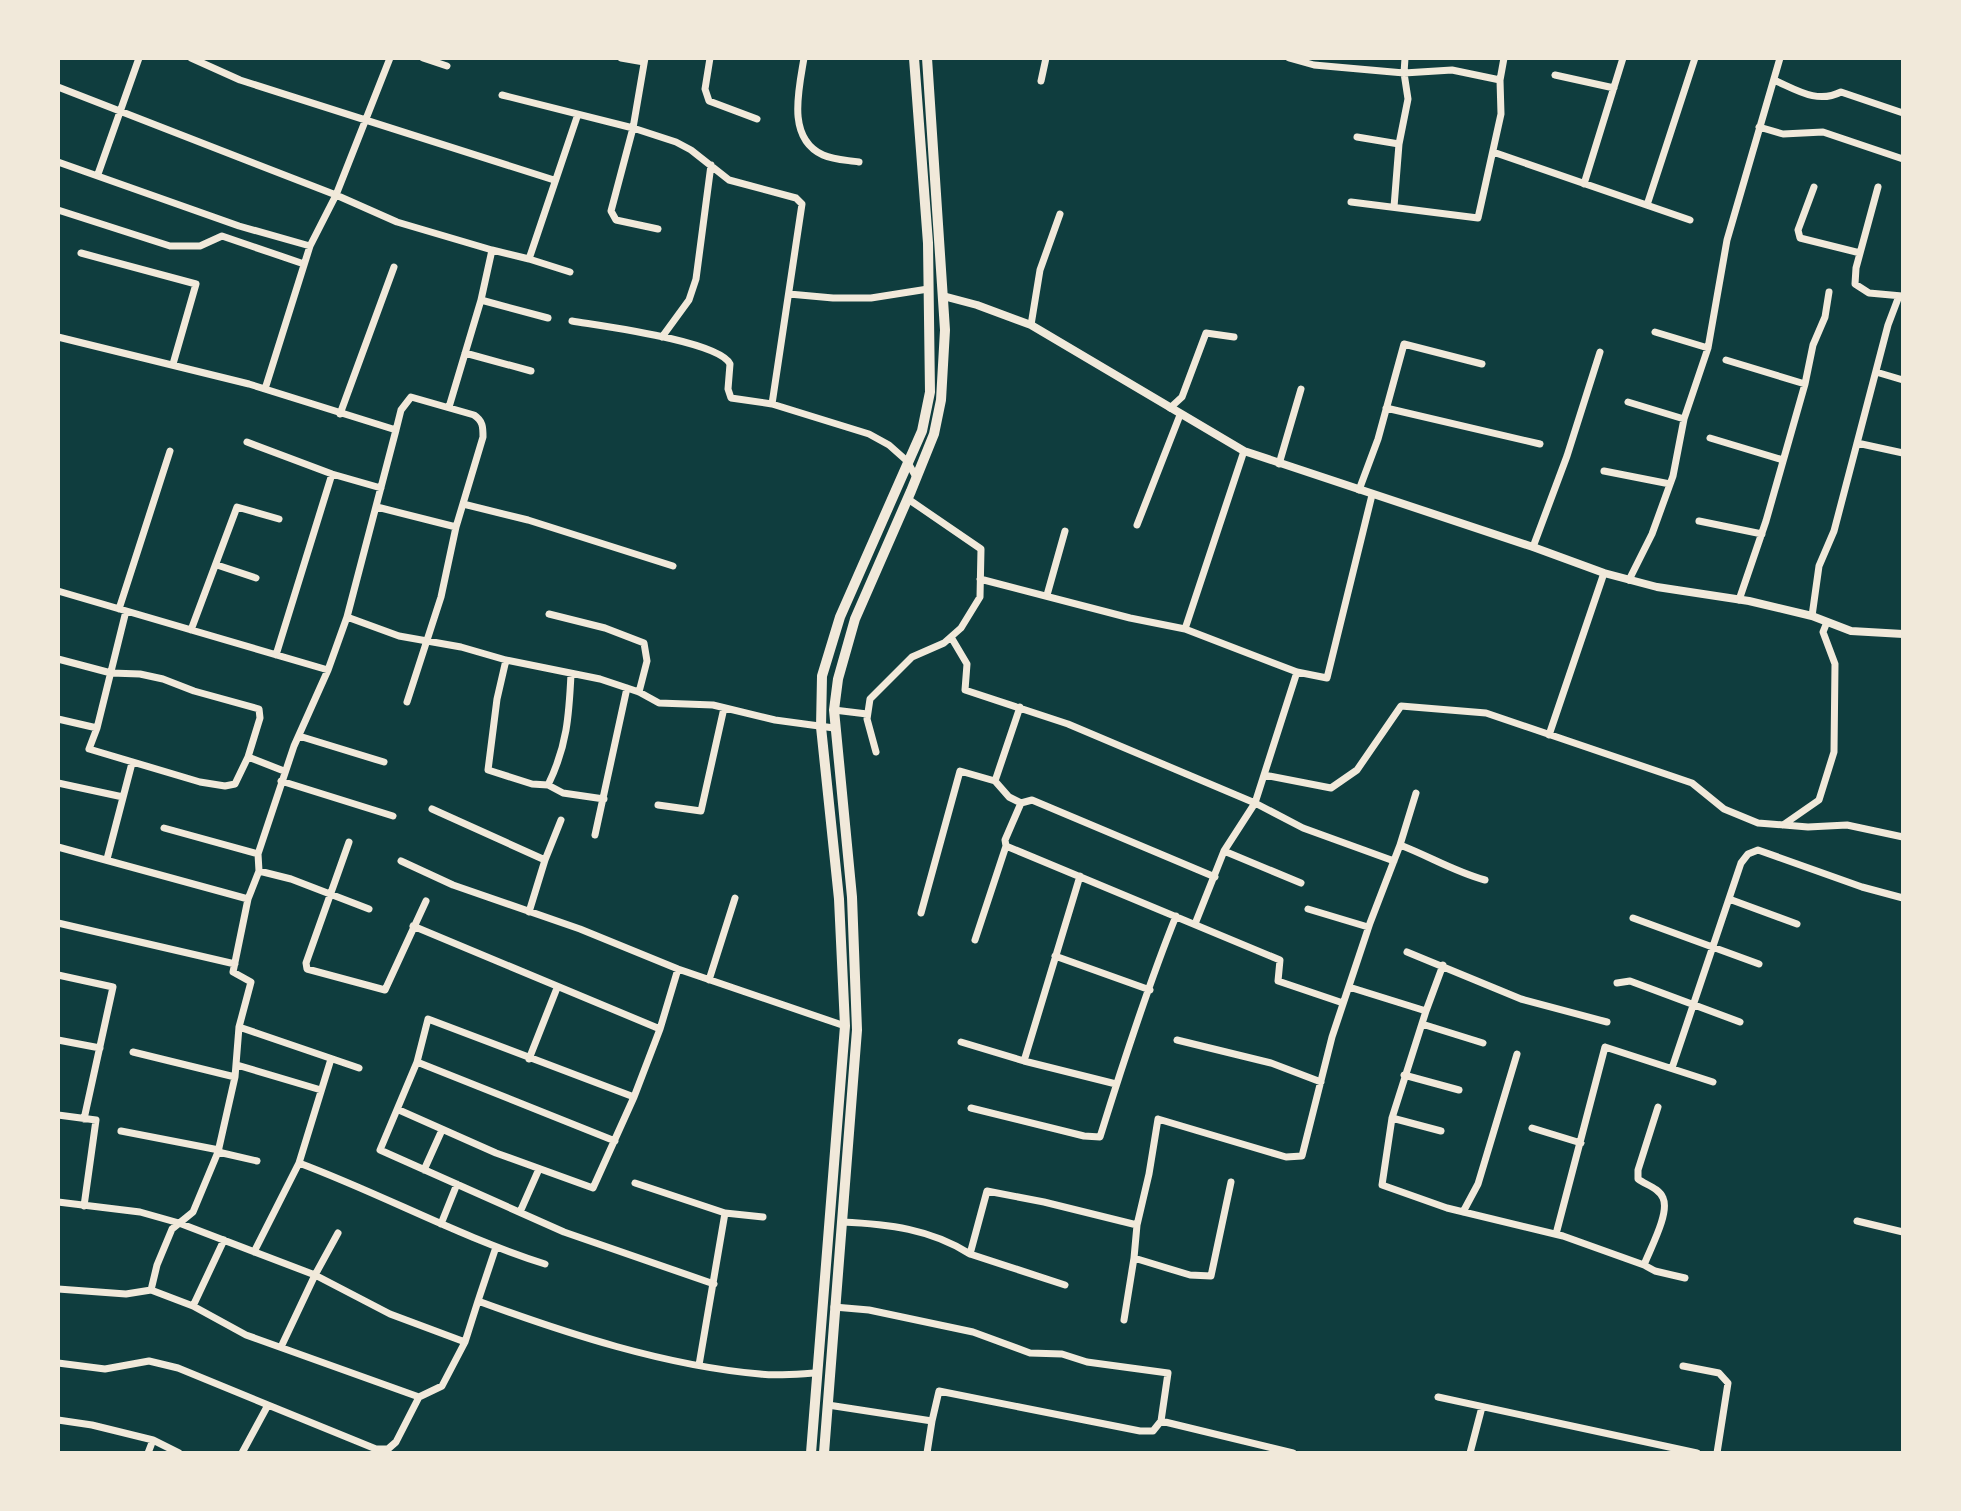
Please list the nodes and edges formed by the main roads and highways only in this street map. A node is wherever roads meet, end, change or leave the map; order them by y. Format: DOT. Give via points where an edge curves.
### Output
graph roads {
  1 [pos="914,58"];
  2 [pos="927,58"];
  3 [pos="811,1453"];
  4 [pos="824,1453"];
  1 -- 3 [label="main road" via="928,243 930,392 922,431 840,617 822,676 821,727 839,899 845,1026"];
  2 -- 4 [label="main road" via="945,330 941,400 934,434 855,619 834,710 857,990"];
}
